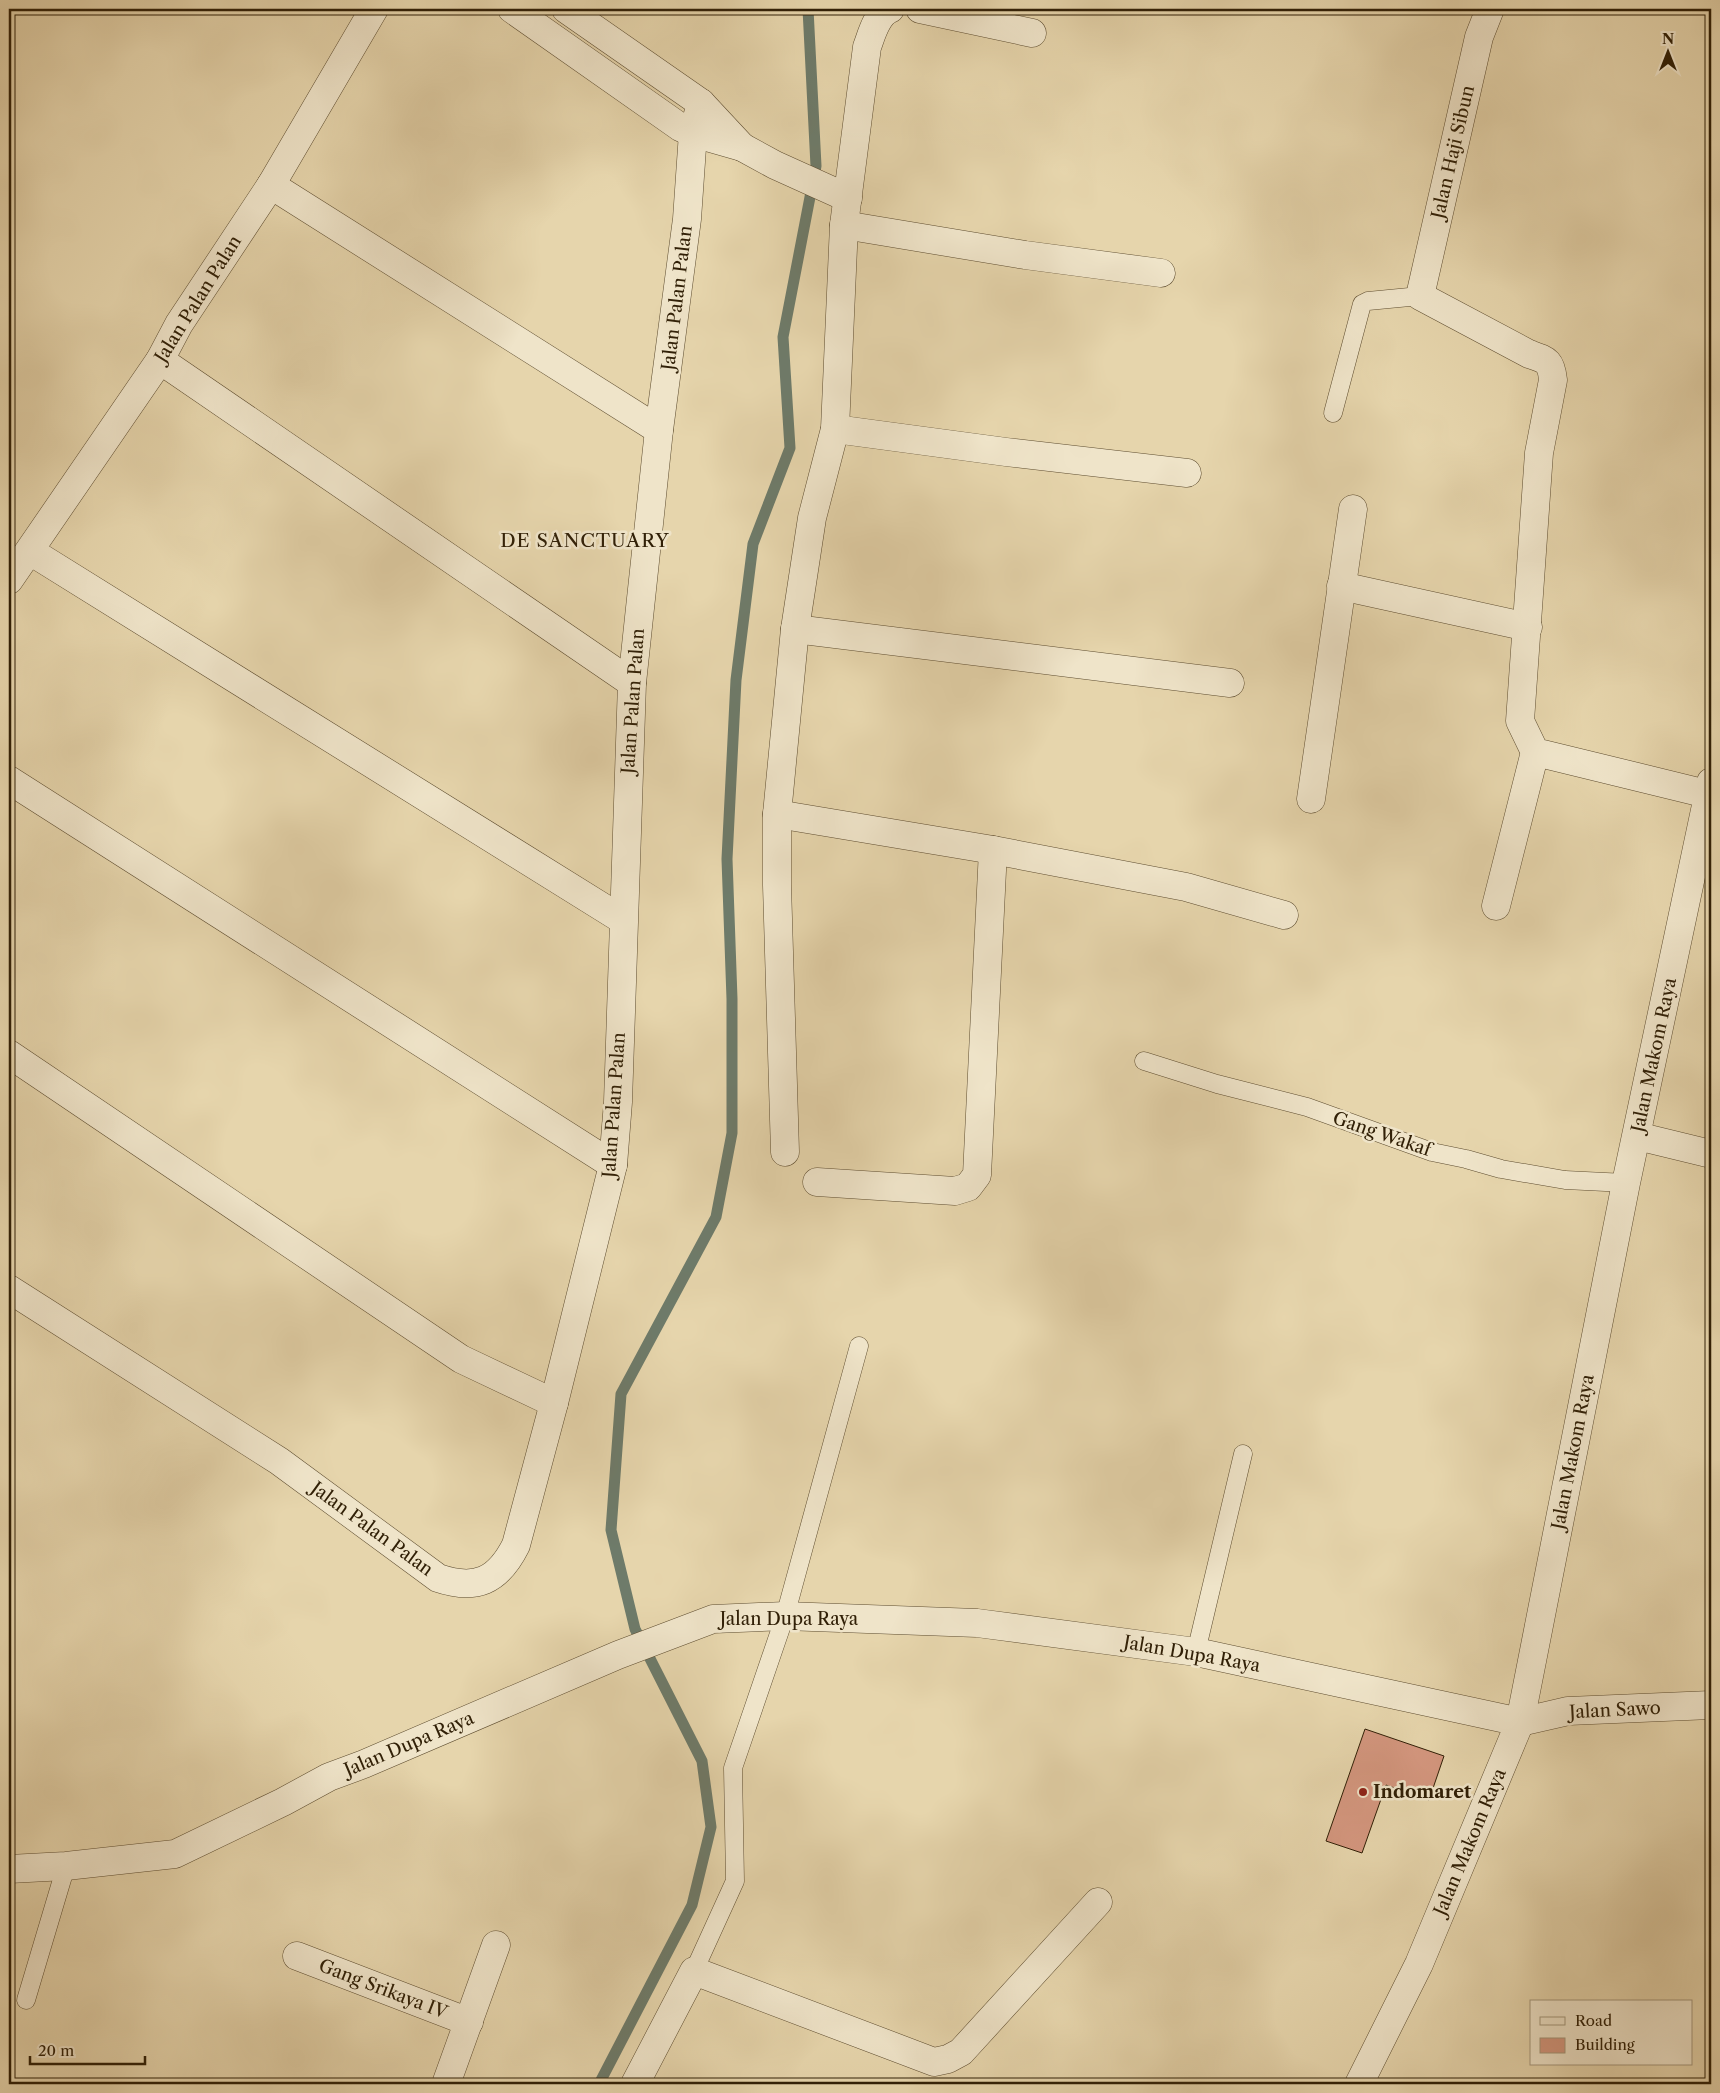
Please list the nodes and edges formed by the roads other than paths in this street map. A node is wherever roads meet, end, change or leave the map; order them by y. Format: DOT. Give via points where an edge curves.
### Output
graph roads {
  1 [pos="374,9"];
  2 [pos="512,9"];
  3 [pos="566,9"];
  4 [pos="890,9"];
  5 [pos="920,9"];
  6 [pos="1490,9"];
  7 [pos="1032,33"];
  8 [pos="701,103"];
  9 [pos="693,133"];
  10 [pos="742,147"];
  11 [pos="271,185"];
  12 [pos="848,198"];
  13 [pos="844,225"];
  14 [pos="1161,274"];
  15 [pos="1420,296"];
  16 [pos="160,360"];
  17 [pos="1333,413"];
  18 [pos="835,428"];
  19 [pos="659,430"];
  20 [pos="1187,473"];
  21 [pos="1353,509"];
  22 [pos="30,551"];
  23 [pos="9,580"];
  24 [pos="1341,586"];
  25 [pos="1528,627"];
  26 [pos="795,629"];
  27 [pos="632,683"];
  28 [pos="1230,683"];
  29 [pos="1535,752"];
  30 [pos="9,780"];
  31 [pos="1710,790"];
  32 [pos="1311,799"];
  33 [pos="777,814"];
  34 [pos="993,850"];
  35 [pos="1496,906"];
  36 [pos="1284,915"];
  37 [pos="623,920"];
  38 [pos="9,1054"];
  39 [pos="1144,1061"];
  40 [pos="1637,1136"];
  41 [pos="785,1152"];
  42 [pos="1711,1154"];
  43 [pos="613,1165"];
  44 [pos="817,1182"];
  45 [pos="1626,1183"];
  46 [pos="9,1289"];
  47 [pos="860,1346"];
  48 [pos="554,1403"];
  49 [pos="1242,1454"];
  50 [pos="785,1616"];
  51 [pos="1199,1640"];
  52 [pos="1711,1705"];
  53 [pos="1520,1722"];
  54 [pos="66,1866"];
  55 [pos="9,1869"];
  56 [pos="1098,1902"];
  57 [pos="496,1945"];
  58 [pos="297,1956"];
  59 [pos="694,1971"];
  60 [pos="26,2000"];
  61 [pos="469,2022"];
  62 [pos="454,2082"];
  63 [pos="635,2084"];
  64 [pos="1359,2084"];
  1 -- 11 [label="street, Jalan Palan Palan"];
  2 -- 9 [label="street"];
  3 -- 8 [label="street"];
  4 -- 12 [label="street" via="877,21 867,47"];
  5 -- 7 [label="street"];
  6 -- 15 [label="street, Jalan Haji Sibun" via="1479,38"];
  8 -- 9 [label="street, Jalan Palan Palan"];
  8 -- 10 [label="street"];
  9 -- 10 [label="street"];
  9 -- 19 [label="street, Jalan Palan Palan" via="687,219"];
  10 -- 12 [label="street"];
  11 -- 16 [label="street, Jalan Palan Palan" via="179,324"];
  11 -- 19 [label="street"];
  12 -- 13 [label="street"];
  13 -- 14 [label="street"];
  13 -- 18 [label="street"];
  15 -- 17 [label="lane" via="1362,304"];
  15 -- 25 [label="street" via="1546,360 1552,368 1553,380 1540,453"];
  16 -- 22 [label="street, Jalan Palan Palan"];
  16 -- 27 [label="street"];
  18 -- 20 [label="street"];
  18 -- 26 [label="street" via="812,518"];
  19 -- 27 [label="street, Jalan Palan Palan"];
  21 -- 24 [label="street"];
  22 -- 23 [label="street, Jalan Palan Palan"];
  22 -- 37 [label="street"];
  24 -- 25 [label="street"];
  24 -- 32 [label="street"];
  25 -- 29 [label="street" via="1520,722"];
  26 -- 28 [label="street"];
  26 -- 33 [label="street"];
  27 -- 37 [label="street, Jalan Palan Palan"];
  29 -- 31 [label="street"];
  29 -- 35 [label="street"];
  30 -- 43 [label="street"];
  31 -- 40 [label="street, Jalan Makom Raya"];
  33 -- 34 [label="street"];
  33 -- 41 [label="street" via="776,885"];
  34 -- 36 [label="street" via="1186,887"];
  34 -- 44 [label="street" via="977,1175 968,1187 955,1191"];
  37 -- 43 [label="street, Jalan Palan Palan"];
  38 -- 48 [label="street" via="461,1359"];
  39 -- 45 [label="lane, Gang Wakaf" via="1307,1108 1432,1152 1502,1170 1565,1180"];
  40 -- 42 [label="street"];
  40 -- 45 [label="street, Jalan Makom Raya"];
  43 -- 48 [label="street, Jalan Palan Palan"];
  45 -- 53 [label="street, Jalan Makom Raya"];
  46 -- 48 [label="street, Jalan Palan Palan" via="280,1461 421,1567 454,1583 470,1584 485,1580 508,1560 516,1545"];
  47 -- 50 [label="lane"];
  49 -- 51 [label="lane"];
  50 -- 51 [label="street, Jalan Dupa Raya" via="977,1623"];
  50 -- 54 [label="street, Jalan Dupa Raya" via="713,1619 618,1655 329,1777 175,1854"];
  50 -- 59 [label="lane" via="734,1768 735,1881"];
  51 -- 53 [label="street, Jalan Dupa Raya"];
  52 -- 53 [label="street, Jalan Sawo" via="1568,1711"];
  53 -- 64 [label="street, Jalan Makom Raya" via="1418,1964"];
  54 -- 55 [label="street, Jalan Dupa Raya"];
  54 -- 60 [label="lane"];
  56 -- 59 [label="street" via="961,2052 934,2062"];
  57 -- 61 [label="street"];
  58 -- 61 [label="street, Gang Srikaya IV"];
  59 -- 63 [label="street"];
  61 -- 62 [label="street"];
}
